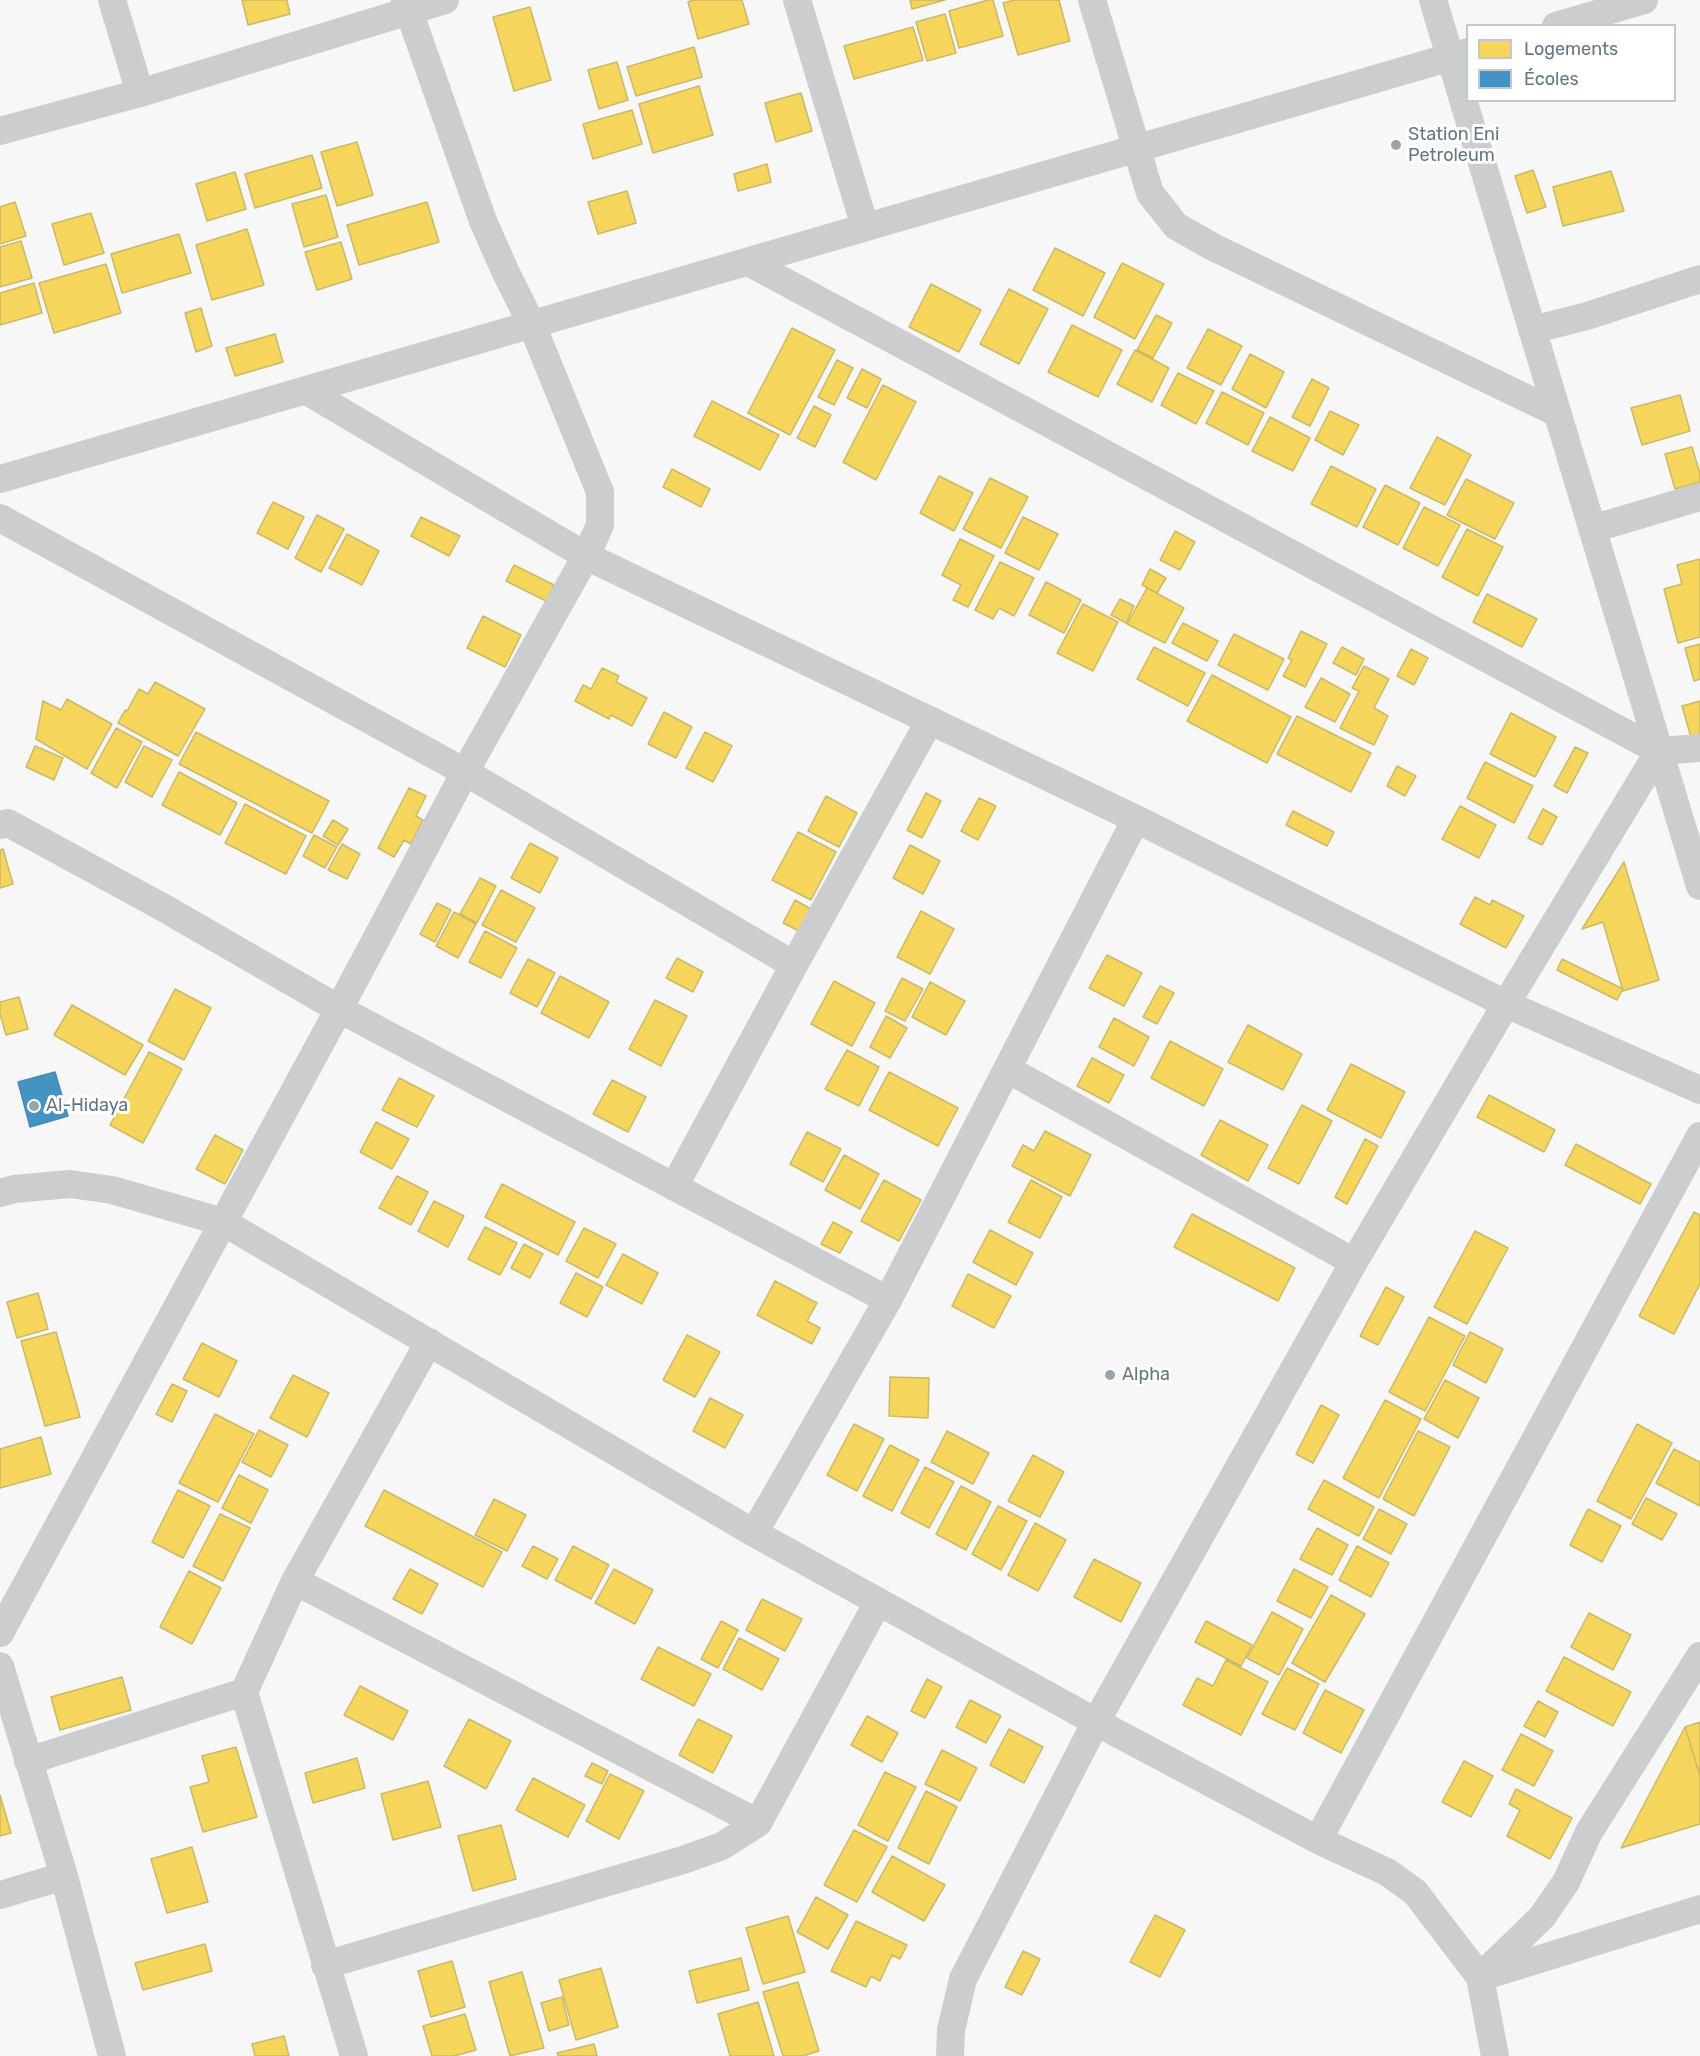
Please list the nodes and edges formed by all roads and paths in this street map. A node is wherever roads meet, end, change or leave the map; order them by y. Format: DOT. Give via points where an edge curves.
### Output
graph roads {
  1 [pos="112,0"];
  2 [pos="445,0"];
  3 [pos="797,0"];
  4 [pos="1092,0"];
  5 [pos="1433,0"];
  6 [pos="1644,0"];
  7 [pos="407,5"];
  8 [pos="1563,24"];
  9 [pos="1459,54"];
  10 [pos="1466,80"];
  11 [pos="140,93"];
  12 [pos="1472,102"];
  13 [pos="0,131"];
  14 [pos="1135,148"];
  15 [pos="865,227"];
  16 [pos="748,261"];
  17 [pos="1700,279"];
  18 [pos="532,324"];
  19 [pos="1532,330"];
  20 [pos="305,390"];
  21 [pos="1557,413"];
  22 [pos="0,479"];
  23 [pos="1700,497"];
  24 [pos="0,518"];
  25 [pos="1593,529"];
  26 [pos="586,556"];
  27 [pos="930,720"];
  28 [pos="1700,748"];
  29 [pos="1659,751"];
  30 [pos="465,772"];
  31 [pos="1136,819"];
  32 [pos="0,825"];
  33 [pos="1700,886"];
  34 [pos="794,965"];
  35 [pos="1506,1004"];
  36 [pos="339,1009"];
  37 [pos="1006,1069"];
  38 [pos="1700,1090"];
  39 [pos="1700,1136"];
  40 [pos="674,1187"];
  41 [pos="0,1193"];
  42 [pos="223,1222"];
  43 [pos="1354,1262"];
  44 [pos="888,1300"];
  45 [pos="429,1342"];
  46 [pos="754,1533"];
  47 [pos="295,1581"];
  48 [pos="879,1602"];
  49 [pos="0,1633"];
  50 [pos="1700,1656"];
  51 [pos="0,1666"];
  52 [pos="244,1692"];
  53 [pos="1096,1722"];
  54 [pos="28,1761"];
  55 [pos="758,1823"];
  56 [pos="1318,1840"];
  57 [pos="64,1876"];
  58 [pos="0,1895"];
  59 [pos="1700,1909"];
  60 [pos="325,1965"];
  61 [pos="1480,1977"];
  62 [pos="112,2056"];
  63 [pos="354,2056"];
  64 [pos="950,2056"];
  65 [pos="1495,2056"];
  1 -- 11 [label="street"];
  2 -- 7 [label="street"];
  3 -- 15 [label="street"];
  4 -- 14 [label="street"];
  5 -- 9 [label="street"];
  6 -- 8 [label="street"];
  7 -- 11 [label="street"];
  7 -- 18 [label="street" via="483,221"];
  9 -- 10 [label="street"];
  9 -- 14 [label="street"];
  11 -- 13 [label="street"];
  12 -- 19 [label="street"];
  14 -- 15 [label="street"];
  14 -- 21 [label="street" via="1150,193 1176,226"];
  15 -- 16 [label="street"];
  16 -- 18 [label="street"];
  16 -- 29 [label="street"];
  17 -- 19 [label="street"];
  18 -- 20 [label="street"];
  18 -- 26 [label="street" via="600,492 600,525"];
  19 -- 21 [label="street"];
  20 -- 22 [label="street"];
  20 -- 26 [label="street"];
  21 -- 25 [label="street"];
  23 -- 25 [label="street"];
  24 -- 30 [label="street"];
  25 -- 29 [label="street"];
  26 -- 27 [label="street"];
  26 -- 30 [label="street"];
  27 -- 31 [label="street"];
  27 -- 34 [label="street"];
  28 -- 29 [label="street"];
  29 -- 33 [label="street"];
  29 -- 35 [label="street"];
  30 -- 34 [label="street"];
  30 -- 36 [label="street"];
  31 -- 35 [label="street"];
  31 -- 37 [label="street"];
  32 -- 36 [label="street" via="8,823"];
  34 -- 40 [label="street"];
  35 -- 38 [label="street"];
  35 -- 43 [label="street"];
  36 -- 40 [label="street"];
  36 -- 42 [label="street"];
  37 -- 43 [label="street"];
  37 -- 44 [label="street"];
  39 -- 56 [label="street"];
  40 -- 44 [label="street"];
  41 -- 42 [label="street" via="70,1184 112,1190"];
  42 -- 45 [label="street"];
  42 -- 49 [label="street"];
  43 -- 53 [label="street"];
  44 -- 46 [label="street"];
  45 -- 46 [label="street"];
  45 -- 47 [label="street"];
  46 -- 48 [label="street"];
  47 -- 52 [label="street"];
  47 -- 55 [label="street"];
  48 -- 53 [label="street"];
  48 -- 55 [label="street"];
  50 -- 61 [label="street" via="1589,1832 1566,1882 1542,1917"];
  51 -- 54 [label="street"];
  52 -- 54 [label="street"];
  52 -- 60 [label="street"];
  53 -- 56 [label="street"];
  53 -- 64 [label="street" via="963,1979 951,2030"];
  54 -- 57 [label="street"];
  55 -- 60 [label="street" via="722,1846 683,1860"];
  56 -- 61 [label="street" via="1387,1872 1415,1892"];
  57 -- 58 [label="street"];
  57 -- 62 [label="street"];
  59 -- 61 [label="street"];
  60 -- 63 [label="street"];
  61 -- 65 [label="street"];
}
